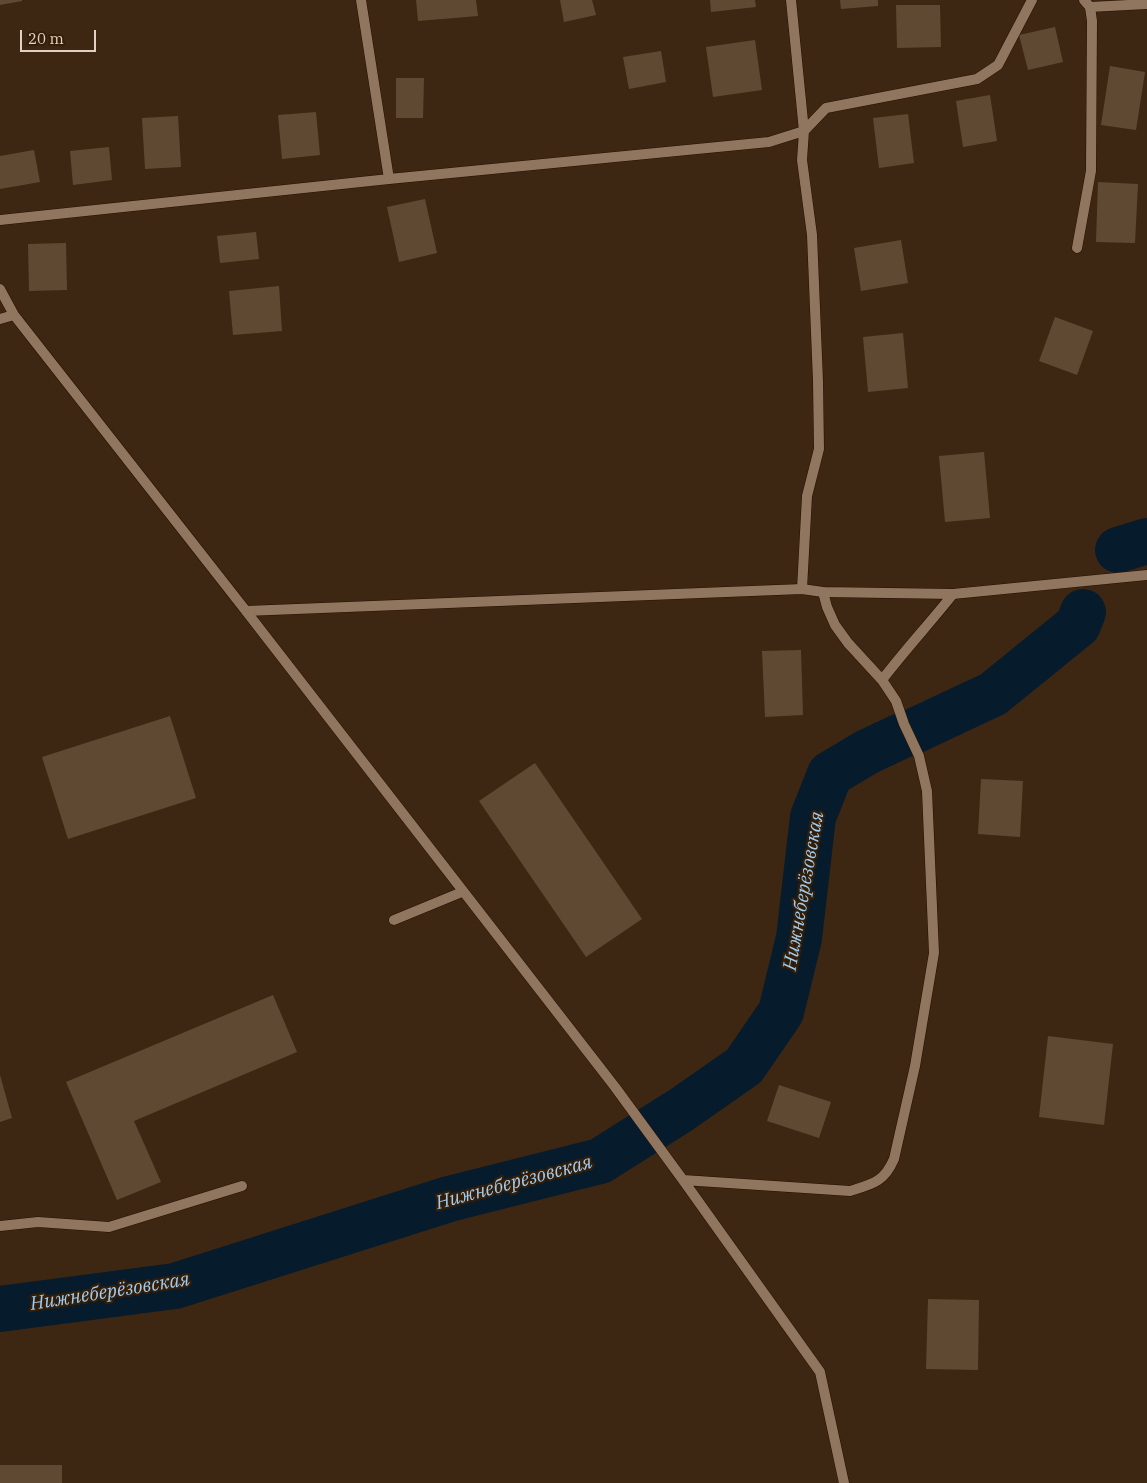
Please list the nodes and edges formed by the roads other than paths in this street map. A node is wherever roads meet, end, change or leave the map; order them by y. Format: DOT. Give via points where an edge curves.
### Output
graph roads {
  1 [pos="361,0"];
  2 [pos="791,0"];
  3 [pos="1032,0"];
  4 [pos="1087,4"];
  5 [pos="1147,4"];
  6 [pos="804,131"];
  7 [pos="389,179"];
  8 [pos="0,220"];
  9 [pos="1077,248"];
  10 [pos="0,289"];
  11 [pos="14,315"];
  12 [pos="0,319"];
  13 [pos="1147,576"];
  14 [pos="802,589"];
  15 [pos="823,592"];
  16 [pos="954,594"];
  17 [pos="246,611"];
  18 [pos="882,680"];
  19 [pos="462,892"];
  20 [pos="394,920"];
  21 [pos="684,1180"];
  22 [pos="242,1186"];
  23 [pos="0,1226"];
  24 [pos="844,1483"];
  1 -- 7 [label="street"];
  2 -- 6 [label="street"];
  3 -- 6 [label="street" via="998,65 977,79 826,108"];
  4 -- 5 [label="street"];
  4 -- 9 [label="street" via="1092,21 1091,171"];
  6 -- 7 [label="street" via="769,142"];
  6 -- 14 [label="street" via="802,160 812,234 818,449 807,496"];
  7 -- 8 [label="street"];
  10 -- 11 [label="street"];
  11 -- 12 [label="street"];
  11 -- 17 [label="street"];
  13 -- 16 [label="street"];
  14 -- 15 [label="street"];
  14 -- 17 [label="street"];
  15 -- 16 [label="street"];
  15 -- 18 [label="street" via="835,625"];
  16 -- 18 [label="street"];
  17 -- 19 [label="street"];
  18 -- 21 [label="street" via="896,701 919,756 927,791 934,953 915,1066 894,1159 888,1173 874,1183 850,1191"];
  19 -- 20 [label="street"];
  19 -- 21 [label="street"];
  21 -- 24 [label="street" via="820,1372"];
  22 -- 23 [label="street" via="109,1227 38,1222"];
}
